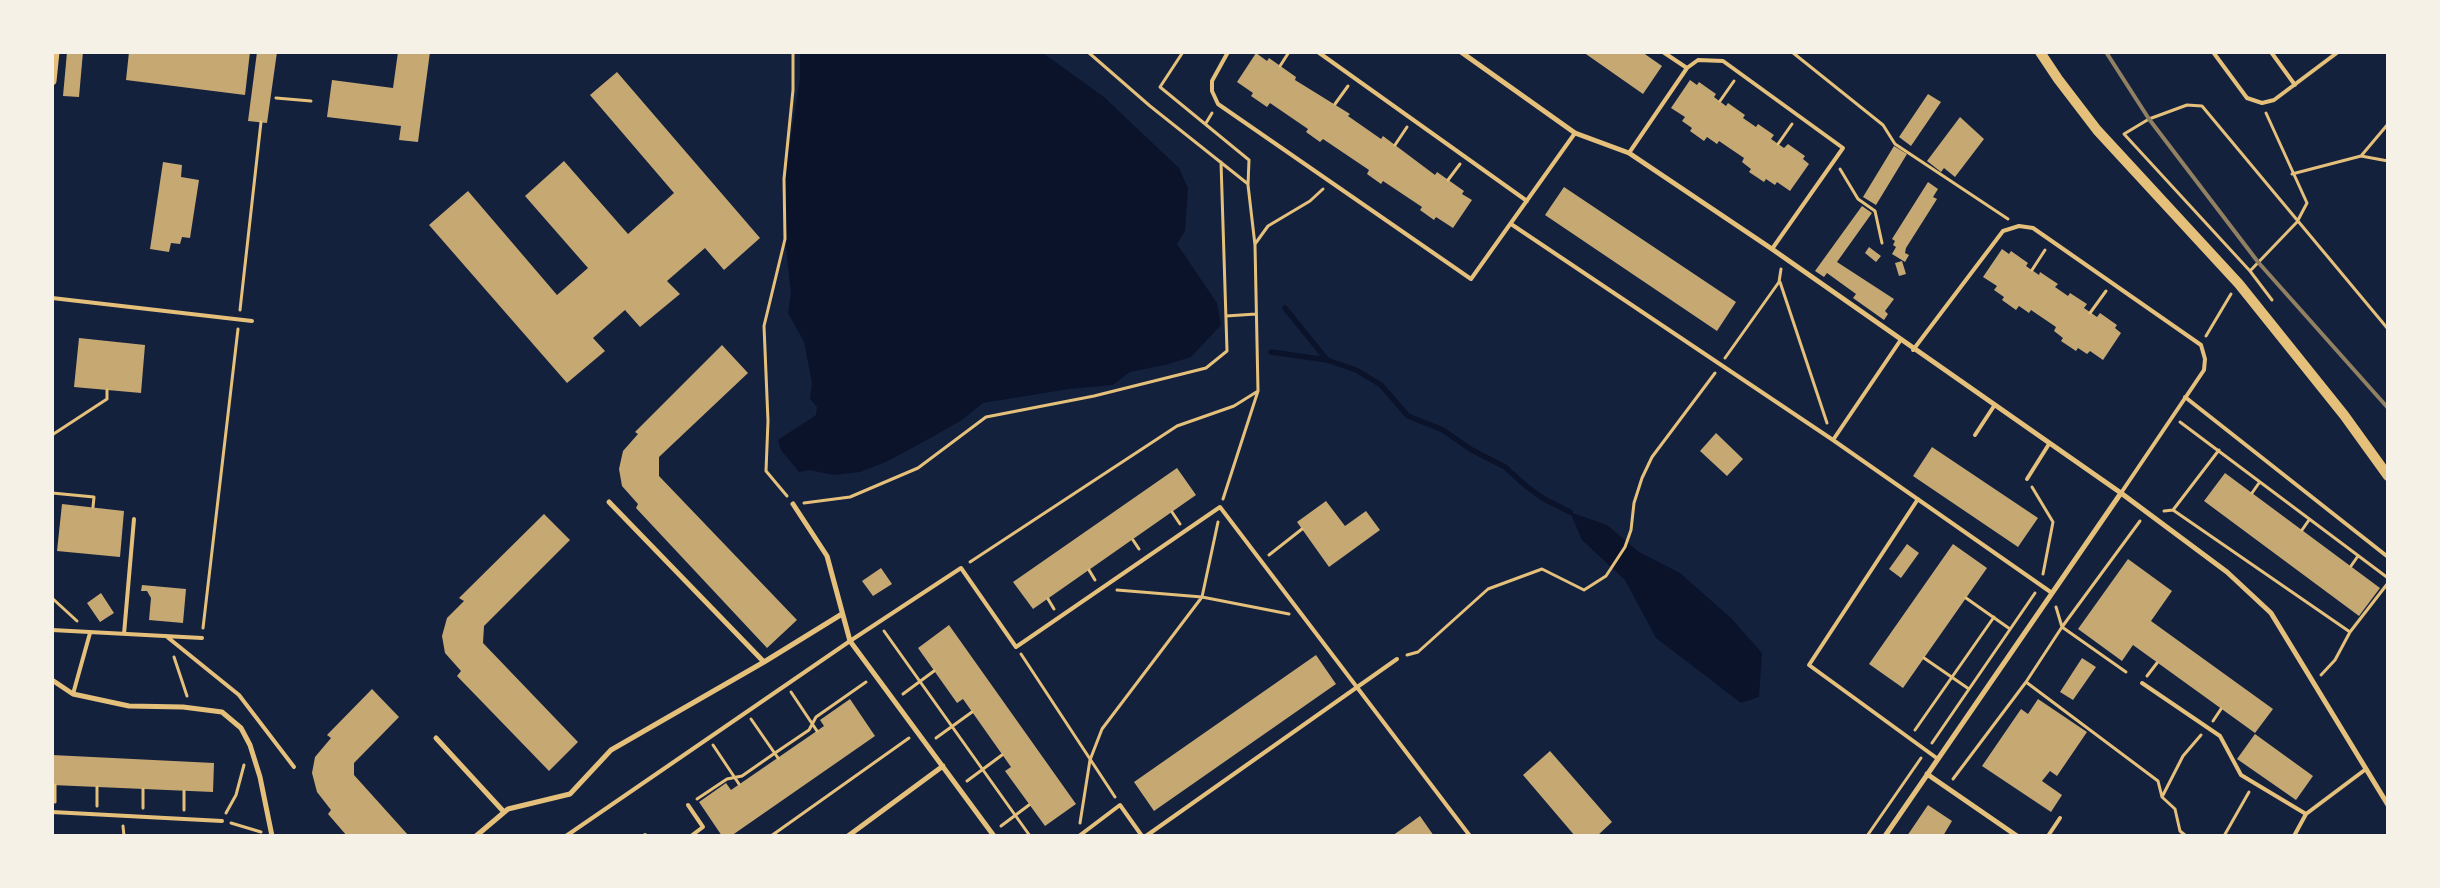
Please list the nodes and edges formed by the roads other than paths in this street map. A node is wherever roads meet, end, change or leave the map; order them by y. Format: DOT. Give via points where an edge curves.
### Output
graph roads {
  1 [pos="56,52"];
  2 [pos="1228,52"];
  3 [pos="1318,52"];
  4 [pos="1462,52"];
  5 [pos="1663,52"];
  6 [pos="2040,52"];
  7 [pos="2213,52"];
  8 [pos="2271,52"];
  9 [pos="2338,52"];
  10 [pos="1687,68"];
  11 [pos="52,81"];
  12 [pos="2295,85"];
  13 [pos="1575,132"];
  14 [pos="1629,153"];
  15 [pos="1527,201"];
  16 [pos="1511,224"];
  17 [pos="1772,249"];
  18 [pos="52,298"];
  19 [pos="252,321"];
  20 [pos="1900,341"];
  21 [pos="1913,350"];
  22 [pos="2185,397"];
  23 [pos="1994,406"];
  24 [pos="1975,435"];
  25 [pos="1833,440"];
  26 [pos="2049,444"];
  27 [pos="2388,476"];
  28 [pos="2026,479"];
  29 [pos="2121,493"];
  30 [pos="1918,499"];
  31 [pos="609,502"];
  32 [pos="793,504"];
  33 [pos="134,519"];
  34 [pos="2388,557"];
  35 [pos="2052,593"];
  36 [pos="842,614"];
  37 [pos="52,630"];
  38 [pos="90,633"];
  39 [pos="124,634"];
  40 [pos="166,636"];
  41 [pos="202,638"];
  42 [pos="850,641"];
  43 [pos="1396,659"];
  44 [pos="764,662"];
  45 [pos="52,680"];
  46 [pos="2142,683"];
  47 [pos="1357,688"];
  48 [pos="72,694"];
  49 [pos="436,738"];
  50 [pos="1938,759"];
  51 [pos="943,766"];
  52 [pos="294,768"];
  53 [pos="2366,769"];
  54 [pos="1927,774"];
  55 [pos="688,805"];
  56 [pos="2388,805"];
  57 [pos="53,812"];
  58 [pos="504,812"];
  59 [pos="2306,814"];
  60 [pos="2060,818"];
  61 [pos="222,821"];
  62 [pos="272,835"];
  63 [pos="476,836"];
  64 [pos="566,836"];
  65 [pos="691,836"];
  66 [pos="848,836"];
  67 [pos="994,836"];
  68 [pos="1079,836"];
  69 [pos="1142,836"];
  70 [pos="1146,836"];
  71 [pos="1470,836"];
  72 [pos="1884,836"];
  73 [pos="2017,836"];
  74 [pos="2048,836"];
  75 [pos="2294,836"];
  1 -- 11 [label="street"];
  2 -- 16 [label="lane" via="1212,81 1212,91 1218,104 1471,279"];
  3 -- 15 [label="lane"];
  4 -- 13 [label="street"];
  5 -- 10 [label="lane"];
  6 -- 27 [label="main road" via="2097,130 2239,284 2344,415"];
  7 -- 12 [label="lane" via="2247,98 2262,103 2274,100"];
  8 -- 12 [label="lane"];
  9 -- 12 [label="lane"];
  10 -- 14 [label="lane"];
  10 -- 17 [label="lane" via="1698,60 1723,61 1843,148"];
  13 -- 14 [label="street"];
  13 -- 15 [label="lane"];
  14 -- 17 [label="street"];
  15 -- 16 [label="lane"];
  16 -- 25 [label="lane"];
  17 -- 20 [label="street"];
  18 -- 19 [label="lane"];
  20 -- 21 [label="street"];
  20 -- 25 [label="lane"];
  21 -- 22 [label="lane" via="2003,232 2019,226 2034,228 2200,345 2205,359 2204,370"];
  21 -- 23 [label="street"];
  22 -- 29 [label="lane"];
  22 -- 34 [label="lane"];
  23 -- 24 [label="lane"];
  23 -- 26 [label="street"];
  25 -- 30 [label="lane"];
  26 -- 28 [label="lane"];
  26 -- 29 [label="street"];
  29 -- 35 [label="street"];
  29 -- 53 [label="street" via="2227,572 2271,613"];
  30 -- 35 [label="lane"];
  30 -- 50 [label="lane" via="1809,665"];
  31 -- 44 [label="street"];
  32 -- 36 [label="street" via="827,556"];
  33 -- 39 [label="lane"];
  35 -- 50 [label="street"];
  36 -- 42 [label="street"];
  36 -- 44 [label="street"];
  37 -- 38 [label="lane"];
  38 -- 39 [label="lane"];
  38 -- 48 [label="lane"];
  39 -- 40 [label="lane"];
  40 -- 41 [label="lane"];
  40 -- 52 [label="lane" via="239,695"];
  42 -- 47 [label="lane" via="961,568 1016,647 1220,507"];
  42 -- 51 [label="street"];
  42 -- 64 [label="lane"];
  43 -- 47 [label="lane"];
  44 -- 58 [label="street" via="611,750 570,794"];
  45 -- 48 [label="street"];
  46 -- 59 [label="lane" via="2220,736 2241,775"];
  47 -- 70 [label="lane"];
  47 -- 71 [label="lane"];
  48 -- 62 [label="street" via="130,706 222,712 241,728 250,745"];
  49 -- 58 [label="street"];
  50 -- 54 [label="street"];
  51 -- 66 [label="street"];
  51 -- 67 [label="street"];
  53 -- 56 [label="street"];
  53 -- 59 [label="lane"];
  54 -- 72 [label="street"];
  54 -- 73 [label="street"];
  55 -- 65 [label="lane" via="703,827"];
  57 -- 61 [label="lane"];
  58 -- 63 [label="street"];
  59 -- 75 [label="lane"];
  60 -- 74 [label="lane"];
  68 -- 69 [label="lane" via="1120,805"];
}
